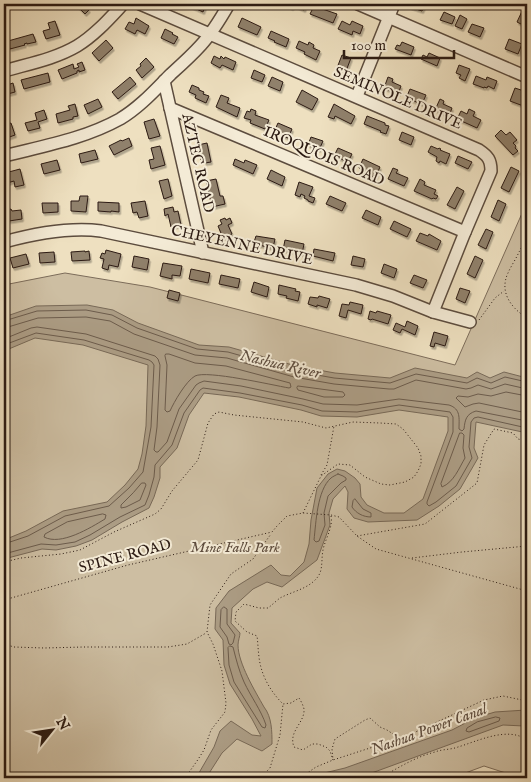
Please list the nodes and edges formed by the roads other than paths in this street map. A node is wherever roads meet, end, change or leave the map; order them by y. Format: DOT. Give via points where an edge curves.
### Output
graph roads {
  1 [pos="123,4"];
  2 [pos="140,4"];
  3 [pos="229,4"];
  4 [pos="358,4"];
  5 [pos="394,4"];
  6 [pos="389,17"];
  7 [pos="210,34"];
  8 [pos="4,71"];
  9 [pos="527,75"];
  10 [pos="164,81"];
  11 [pos="356,96"];
  12 [pos="170,108"];
  13 [pos="4,156"];
  14 [pos="465,232"];
  15 [pos="4,242"];
  16 [pos="203,252"];
  17 [pos="433,312"];
  18 [pos="470,322"];
  1 -- 8 [label="street" via="78,45 63,53"];
  2 -- 7 [label="street, SEMINOLE DRIVE"];
  3 -- 7 [label="street"];
  4 -- 6 [label="street"];
  5 -- 6 [label="street"];
  6 -- 9 [label="street"];
  6 -- 11 [label="street"];
  7 -- 10 [label="street"];
  7 -- 11 [label="street, SEMINOLE DRIVE"];
  10 -- 12 [label="street, AZTEC ROAD"];
  10 -- 13 [label="street" via="120,119 72,139"];
  11 -- 14 [label="street, SEMINOLE DRIVE" via="486,154 491,161 491,170"];
  12 -- 14 [label="street, IROQUOIS ROAD"];
  12 -- 16 [label="street, AZTEC ROAD"];
  14 -- 17 [label="street, SEMINOLE DRIVE"];
  15 -- 16 [label="street, CHEYENNE DRIVE" via="87,230"];
  16 -- 17 [label="street, CHEYENNE DRIVE" via="356,285"];
  17 -- 18 [label="street, CHEYENNE DRIVE"];
}
